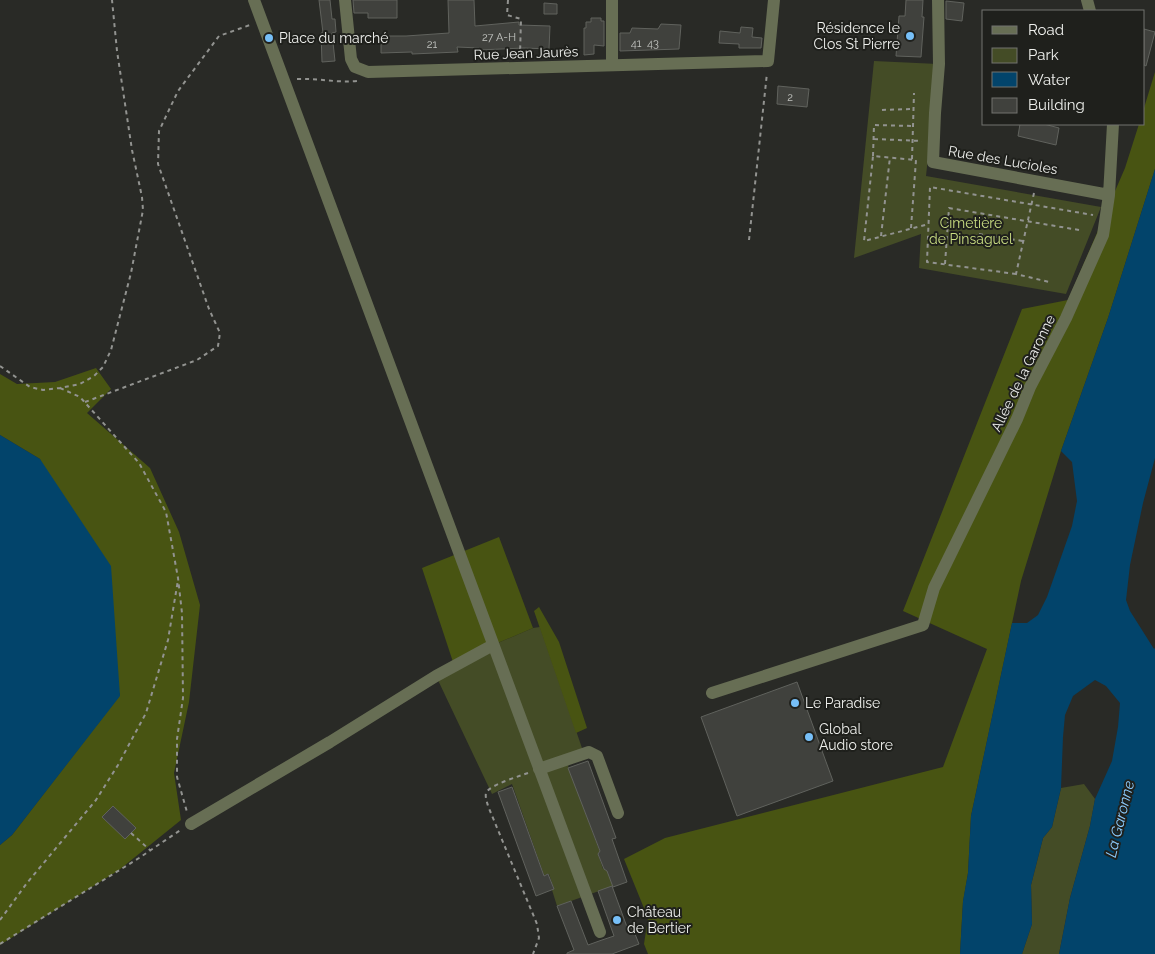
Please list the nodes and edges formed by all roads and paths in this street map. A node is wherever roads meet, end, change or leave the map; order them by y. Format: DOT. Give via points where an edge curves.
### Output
graph roads {
  1 [pos="112,0"];
  2 [pos="254,0"];
  3 [pos="345,0"];
  4 [pos="508,0"];
  5 [pos="612,0"];
  6 [pos="774,0"];
  7 [pos="938,0"];
  8 [pos="262,20"];
  9 [pos="768,60"];
  10 [pos="612,65"];
  11 [pos="519,68"];
  12 [pos="368,72"];
  13 [pos="284,80"];
  14 [pos="914,93"];
  15 [pos="913,109"];
  16 [pos="882,110"];
  17 [pos="1113,125"];
  18 [pos="913,126"];
  19 [pos="874,139"];
  20 [pos="913,141"];
  21 [pos="924,141"];
  22 [pos="873,156"];
  23 [pos="890,157"];
  24 [pos="912,159"];
  25 [pos="1036,181"];
  26 [pos="1109,195"];
  27 [pos="1031,204"];
  28 [pos="1093,215"];
  29 [pos="1028,221"];
  30 [pos="929,224"];
  31 [pos="911,228"];
  32 [pos="1079,230"];
  33 [pos="979,234"];
  34 [pos="881,236"];
  35 [pos="749,240"];
  36 [pos="1023,241"];
  37 [pos="945,264"];
  38 [pos="1016,274"];
  39 [pos="1049,282"];
  40 [pos="0,366"];
  41 [pos="60,388"];
  42 [pos="85,402"];
  43 [pos="178,578"];
  44 [pos="493,645"];
  45 [pos="712,693"];
  46 [pos="539,769"];
  47 [pos="618,813"];
  48 [pos="191,824"];
  49 [pos="131,833"];
  50 [pos="151,851"];
  51 [pos="0,920"];
  52 [pos="600,932"];
  53 [pos="0,944"];
  54 [pos="533,954"];
  1 -- 41 [label="path" via="142,210 131,273 111,350 103,367 94,376 80,384"];
  2 -- 8 [label="street"];
  3 -- 12 [label="street" via="351,59 355,66"];
  4 -- 11 [label="path" via="508,15 521,19"];
  5 -- 10 [label="street"];
  6 -- 9 [label="street"];
  7 -- 25 [label="street, Rue des Lucioles" via="939,64 933,162"];
  8 -- 13 [label="street"];
  8 -- 42 [label="path" via="218,36 178,91 159,131 158,164 220,333 218,346 197,360"];
  9 -- 10 [label="street, Rue Jean Jaurès"];
  9 -- 35 [label="path"];
  10 -- 11 [label="street, Rue Jean Jaurès"];
  11 -- 12 [label="street, Rue Jean Jaurès"];
  12 -- 13 [label="path" via="360,81 352,82 312,78"];
  13 -- 44 [label="street"];
  14 -- 15 [label="path"];
  15 -- 16 [label="path"];
  15 -- 18 [label="path"];
  17 -- 26 [label="street, Allée de la Garonne"];
  18 -- 19 [label="path" via="874,125"];
  18 -- 20 [label="path"];
  19 -- 20 [label="path"];
  19 -- 22 [label="path"];
  20 -- 21 [label="path"];
  20 -- 24 [label="path"];
  22 -- 23 [label="path"];
  22 -- 34 [label="path" via="864,241"];
  23 -- 24 [label="path"];
  23 -- 34 [label="path"];
  24 -- 31 [label="path" via="916,160"];
  25 -- 26 [label="street, Rue des Lucioles"];
  25 -- 27 [label="path"];
  26 -- 45 [label="street, Allée de la Garonne" via="1103,235 934,588 922,625"];
  27 -- 28 [label="path"];
  27 -- 29 [label="path"];
  27 -- 30 [label="path" via="930,187"];
  29 -- 32 [label="path"];
  29 -- 36 [label="path"];
  29 -- 37 [label="path" via="949,208"];
  30 -- 31 [label="path"];
  30 -- 37 [label="path" via="927,262"];
  31 -- 34 [label="path"];
  33 -- 36 [label="path"];
  36 -- 38 [label="path"];
  37 -- 38 [label="path"];
  38 -- 39 [label="path"];
  40 -- 41 [label="path" via="30,386 43,390"];
  41 -- 42 [label="path"];
  42 -- 43 [label="path" via="139,463 166,512"];
  43 -- 48 [label="path" via="182,612 183,698 177,739 177,777"];
  43 -- 51 [label="path" via="168,640 146,713 96,800"];
  44 -- 46 [label="street"];
  44 -- 48 [label="street"];
  46 -- 47 [label="street" via="589,752 597,756"];
  46 -- 52 [label="street"];
  46 -- 54 [label="path" via="496,786 486,795 537,924 539,938"];
  48 -- 50 [label="path"];
  49 -- 50 [label="path"];
  50 -- 53 [label="path"];
}
